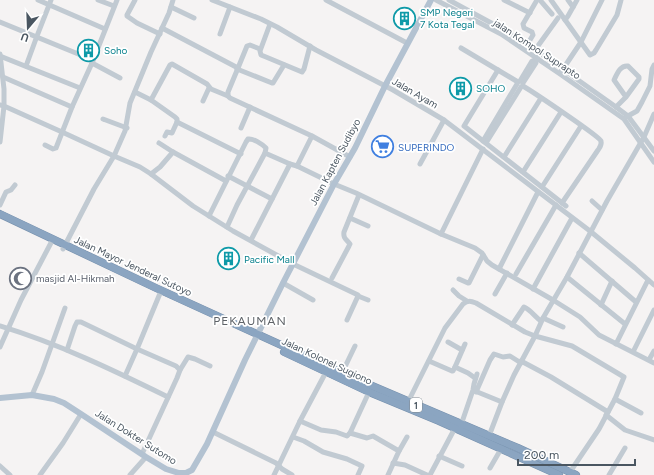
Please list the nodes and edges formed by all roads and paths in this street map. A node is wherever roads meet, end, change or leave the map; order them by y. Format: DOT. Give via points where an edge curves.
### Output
graph roads {
  1 [pos="38,0"];
  2 [pos="98,0"];
  3 [pos="117,0"];
  4 [pos="135,0"];
  5 [pos="173,0"];
  6 [pos="212,0"];
  7 [pos="326,0"];
  8 [pos="431,0"];
  9 [pos="436,0"];
  10 [pos="449,0"];
  11 [pos="504,0"];
  12 [pos="537,0"];
  13 [pos="540,0"];
  14 [pos="551,0"];
  15 [pos="568,0"];
  16 [pos="577,0"];
  17 [pos="602,0"];
  18 [pos="621,0"];
  19 [pos="50,2"];
  20 [pos="114,6"];
  21 [pos="171,7"];
  22 [pos="230,7"];
  23 [pos="573,7"];
  24 [pos="530,13"];
  25 [pos="552,14"];
  26 [pos="194,18"];
  27 [pos="476,18"];
  28 [pos="558,18"];
  29 [pos="566,18"];
  30 [pos="0,22"];
  31 [pos="270,24"];
  32 [pos="162,28"];
  33 [pos="105,29"];
  34 [pos="160,34"];
  35 [pos="220,34"];
  36 [pos="37,36"];
  37 [pos="581,42"];
  38 [pos="407,43"];
  39 [pos="527,45"];
  40 [pos="310,46"];
  41 [pos="461,48"];
  42 [pos="260,49"];
  43 [pos="0,55"];
  44 [pos="537,55"];
  45 [pos="93,61"];
  46 [pos="1,62"];
  47 [pos="284,65"];
  48 [pos="654,65"];
  49 [pos="26,66"];
  50 [pos="237,68"];
  51 [pos="498,70"];
  52 [pos="562,72"];
  53 [pos="3,77"];
  54 [pos="120,78"];
  55 [pos="520,84"];
  56 [pos="385,86"];
  57 [pos="80,88"];
  58 [pos="209,88"];
  59 [pos="135,92"];
  60 [pos="228,96"];
  61 [pos="626,97"];
  62 [pos="541,98"];
  63 [pos="151,100"];
  64 [pos="203,101"];
  65 [pos="2,106"];
  66 [pos="72,107"];
  67 [pos="250,107"];
  68 [pos="616,107"];
  69 [pos="561,112"];
  70 [pos="654,114"];
  71 [pos="626,118"];
  72 [pos="103,119"];
  73 [pos="444,120"];
  74 [pos="177,122"];
  75 [pos="581,126"];
  76 [pos="127,128"];
  77 [pos="241,128"];
  78 [pos="62,132"];
  79 [pos="165,136"];
  80 [pos="312,136"];
  81 [pos="644,137"];
  82 [pos="0,142"];
  83 [pos="484,142"];
  84 [pos="159,143"];
  85 [pos="640,143"];
  86 [pos="45,146"];
  87 [pos="483,149"];
  88 [pos="654,151"];
  89 [pos="173,152"];
  90 [pos="265,153"];
  91 [pos="241,154"];
  92 [pos="114,156"];
  93 [pos="350,157"];
  94 [pos="504,157"];
  95 [pos="654,162"];
  96 [pos="290,164"];
  97 [pos="420,164"];
  98 [pos="297,166"];
  99 [pos="523,172"];
  100 [pos="151,174"];
  101 [pos="227,178"];
  102 [pos="334,184"];
  103 [pos="14,185"];
  104 [pos="247,186"];
  105 [pos="542,187"];
  106 [pos="538,194"];
  107 [pos="360,195"];
  108 [pos="272,199"];
  109 [pos="592,201"];
  110 [pos="0,204"];
  111 [pos="556,205"];
  112 [pos="602,210"];
  113 [pos="0,214"];
  114 [pos="209,216"];
  115 [pos="350,218"];
  116 [pos="572,218"];
  117 [pos="0,219"];
  118 [pos="368,226"];
  119 [pos="227,227"];
  120 [pos="590,231"];
  121 [pos="441,234"];
  122 [pos="251,240"];
  123 [pos="52,241"];
  124 [pos="64,247"];
  125 [pos="579,253"];
  126 [pos="483,255"];
  127 [pos="293,264"];
  128 [pos="500,268"];
  129 [pos="506,273"];
  130 [pos="516,274"];
  131 [pos="566,277"];
  132 [pos="332,278"];
  133 [pos="460,279"];
  134 [pos="648,280"];
  135 [pos="612,281"];
  136 [pos="283,283"];
  137 [pos="654,285"];
  138 [pos="533,289"];
  139 [pos="453,290"];
  140 [pos="161,292"];
  141 [pos="495,294"];
  142 [pos="358,296"];
  143 [pos="313,300"];
  144 [pos="368,300"];
  145 [pos="553,300"];
  146 [pos="467,301"];
  147 [pos="636,302"];
  148 [pos="601,305"];
  149 [pos="65,308"];
  150 [pos="654,310"];
  151 [pos="542,319"];
  152 [pos="347,320"];
  153 [pos="625,324"];
  154 [pos="512,325"];
  155 [pos="0,326"];
  156 [pos="563,327"];
  157 [pos="8,329"];
  158 [pos="256,336"];
  159 [pos="535,336"];
  160 [pos="448,342"];
  161 [pos="52,344"];
  162 [pos="616,344"];
  163 [pos="355,346"];
  164 [pos="0,347"];
  165 [pos="137,349"];
  166 [pos="67,350"];
  167 [pos="634,350"];
  168 [pos="654,351"];
  169 [pos="650,358"];
  170 [pos="429,361"];
  171 [pos="521,362"];
  172 [pos="654,363"];
  173 [pos="210,366"];
  174 [pos="455,367"];
  175 [pos="180,370"];
  176 [pos="326,372"];
  177 [pos="342,372"];
  178 [pos="126,376"];
  179 [pos="475,391"];
  180 [pos="369,392"];
  181 [pos="32,395"];
  182 [pos="168,397"];
  183 [pos="0,398"];
  184 [pos="615,399"];
  185 [pos="408,402"];
  186 [pos="502,402"];
  187 [pos="641,413"];
  188 [pos="81,414"];
  189 [pos="607,414"];
  190 [pos="300,421"];
  191 [pos="458,427"];
  192 [pos="213,432"];
  193 [pos="350,434"];
  194 [pos="489,436"];
  195 [pos="293,437"];
  196 [pos="407,437"];
  197 [pos="654,440"];
  198 [pos="625,448"];
  199 [pos="501,449"];
  200 [pos="399,451"];
  201 [pos="144,455"];
  202 [pos="439,456"];
  203 [pos="393,463"];
  204 [pos="278,465"];
  205 [pos="0,466"];
  206 [pos="462,466"];
  207 [pos="490,468"];
  208 [pos="573,474"];
  209 [pos="10,475"];
  210 [pos="40,475"];
  211 [pos="130,475"];
  212 [pos="274,475"];
  213 [pos="292,475"];
  214 [pos="359,475"];
  215 [pos="388,475"];
  216 [pos="427,475"];
  217 [pos="430,475"];
  218 [pos="560,475"];
  219 [pos="609,475"];
  1 -- 19 [label="street"];
  2 -- 20 [label="street"];
  3 -- 20 [label="street"];
  4 -- 34 [label="street" via="126,15"];
  5 -- 21 [label="street"];
  6 -- 22 [label="street, Jalan Ayam"];
  7 -- 38 [label="street"];
  8 -- 38 [label="main road, Jalan Kapten Sudibyo"];
  9 -- 27 [label="street, jalan Kompol Suprapto"];
  10 -- 27 [label="street, jalan Kompol Suprapto"];
  11 -- 24 [label="street"];
  12 -- 24 [label="street"];
  13 -- 25 [label="street"];
  14 -- 29 [label="street"];
  15 -- 23 [label="street"];
  16 -- 23 [label="street"];
  17 -- 37 [label="street"];
  18 -- 37 [label="street" via="617,14 593,54 589,55"];
  19 -- 33 [label="street"];
  19 -- 36 [label="street"];
  20 -- 33 [label="street"];
  21 -- 26 [label="street"];
  21 -- 32 [label="street"];
  22 -- 31 [label="street, Jalan Ayam"];
  22 -- 35 [label="street"];
  23 -- 29 [label="street"];
  24 -- 39 [label="street" via="523,26 533,34"];
  27 -- 39 [label="street, jalan Kompol Suprapto" via="506,31"];
  27 -- 44 [label="street, jalan Kompol Suprapto"];
  28 -- 44 [label="street"];
  29 -- 37 [label="street"];
  30 -- 36 [label="street"];
  31 -- 40 [label="street, Jalan Ayam"];
  31 -- 42 [label="street"];
  32 -- 34 [label="street"];
  32 -- 50 [label="street"];
  33 -- 45 [label="street"];
  34 -- 59 [label="street"];
  36 -- 45 [label="street"];
  36 -- 49 [label="street"];
  37 -- 52 [label="street"];
  38 -- 56 [label="main road, Jalan Kapten Sudibyo"];
  39 -- 44 [label="street, jalan Kompol Suprapto"];
  40 -- 47 [label="street" via="303,71"];
  40 -- 56 [label="street, Jalan Ayam"];
  41 -- 51 [label="street"];
  42 -- 47 [label="street" via="261,55"];
  42 -- 50 [label="street" via="247,46"];
  43 -- 46 [label="street"];
  43 -- 49 [label="street"];
  44 -- 52 [label="street, jalan Kompol Suprapto"];
  44 -- 55 [label="street" via="536,63"];
  45 -- 54 [label="street"];
  45 -- 57 [label="street"];
  46 -- 53 [label="street"];
  47 -- 50 [label="street" via="273,83"];
  48 -- 71 [label="street" via="650,86 638,110"];
  49 -- 57 [label="street"];
  50 -- 60 [label="street"];
  51 -- 55 [label="street"];
  51 -- 83 [label="street" via="464,126"];
  52 -- 68 [label="street, jalan Kompol Suprapto"];
  52 -- 71 [label="street, jalan Kompol Suprapto"];
  53 -- 65 [label="street"];
  53 -- 66 [label="street"];
  55 -- 62 [label="street"];
  55 -- 83 [label="street"];
  56 -- 73 [label="street, Jalan Ayam"];
  56 -- 93 [label="main road, Jalan Kapten Sudibyo"];
  57 -- 66 [label="street"];
  58 -- 60 [label="street"];
  58 -- 63 [label="street" via="207,84 171,64"];
  58 -- 64 [label="street"];
  59 -- 63 [label="street"];
  59 -- 76 [label="street" via="129,109"];
  60 -- 67 [label="street"];
  61 -- 61 [label="street" via="639,78 624,65 614,80"];
  61 -- 68 [label="street"];
  62 -- 69 [label="street"];
  62 -- 94 [label="street"];
  63 -- 74 [label="street" via="175,117"];
  65 -- 78 [label="street"];
  65 -- 82 [label="street"];
  66 -- 78 [label="street"];
  67 -- 77 [label="street"];
  67 -- 80 [label="street"];
  68 -- 71 [label="street, jalan Kompol Suprapto"];
  69 -- 75 [label="street"];
  69 -- 99 [label="street"];
  70 -- 81 [label="street"];
  71 -- 81 [label="street"];
  71 -- 85 [label="street"];
  72 -- 76 [label="street"];
  73 -- 87 [label="street, Jalan Ayam"];
  73 -- 97 [label="street"];
  74 -- 79 [label="street" via="172,133 168,132"];
  74 -- 91 [label="street"];
  75 -- 105 [label="street"];
  75 -- 105 [label="street" via="598,138 601,145 564,204"];
  76 -- 92 [label="street"];
  78 -- 86 [label="street" via="55,149"];
  78 -- 92 [label="street"];
  80 -- 93 [label="street"];
  80 -- 98 [label="street"];
  81 -- 85 [label="street"];
  81 -- 88 [label="street"];
  83 -- 94 [label="street"];
  84 -- 89 [label="street"];
  85 -- 95 [label="street"];
  85 -- 112 [label="street"];
  87 -- 106 [label="street, Jalan Ayam"];
  87 -- 121 [label="street"];
  89 -- 100 [label="street" via="160,168"];
  89 -- 101 [label="street"];
  90 -- 91 [label="street" via="264,146 249,139"];
  90 -- 96 [label="street"];
  90 -- 104 [label="street"];
  91 -- 101 [label="street"];
  92 -- 100 [label="street"];
  92 -- 124 [label="street"];
  93 -- 102 [label="main road, Jalan Kapten Sudibyo"];
  94 -- 99 [label="street"];
  96 -- 98 [label="street"];
  96 -- 108 [label="street"];
  98 -- 102 [label="street"];
  99 -- 105 [label="street"];
  100 -- 114 [label="street"];
  101 -- 104 [label="street"];
  101 -- 114 [label="street"];
  102 -- 107 [label="street"];
  102 -- 127 [label="main road, Jalan Kapten Sudibyo"];
  103 -- 110 [label="street" via="6,192"];
  104 -- 108 [label="street"];
  104 -- 119 [label="street"];
  106 -- 111 [label="street, Jalan Ayam"];
  106 -- 128 [label="street"];
  107 -- 115 [label="street"];
  107 -- 121 [label="street"];
  108 -- 122 [label="street"];
  109 -- 112 [label="street"];
  111 -- 116 [label="street, Jalan Ayam"];
  111 -- 130 [label="street"];
  112 -- 120 [label="street"];
  113 -- 123 [label="highway, Jalan Mayor Jenderal Sutoyo / 1"];
  114 -- 119 [label="street"];
  115 -- 118 [label="street"];
  115 -- 132 [label="street" via="343,235 350,244"];
  116 -- 120 [label="street, Jalan Ayam"];
  116 -- 138 [label="street"];
  117 -- 123 [label="highway, 1"];
  119 -- 122 [label="street"];
  120 -- 125 [label="street"];
  120 -- 134 [label="street, Jalan Ayam"];
  121 -- 126 [label="street" via="475,248"];
  122 -- 127 [label="street"];
  123 -- 124 [label="highway, Jalan Mayor Jenderal Sutoyo / 1"];
  123 -- 157 [label="street"];
  124 -- 140 [label="highway, Jalan Mayor Jenderal Sutoyo / 1"];
  125 -- 131 [label="street"];
  125 -- 135 [label="street"];
  126 -- 128 [label="street" via="487,261"];
  126 -- 133 [label="street" via="469,283"];
  127 -- 136 [label="main road, Jalan Kapten Sudibyo"];
  127 -- 142 [label="street"];
  128 -- 129 [label="street"];
  129 -- 138 [label="street"];
  129 -- 141 [label="street"];
  131 -- 145 [label="street"];
  131 -- 148 [label="street"];
  134 -- 137 [label="street, Jalan Ayam"];
  134 -- 147 [label="street"];
  135 -- 147 [label="street"];
  135 -- 148 [label="street"];
  136 -- 143 [label="street"];
  136 -- 158 [label="main road, Jalan Kapten Sudibyo"];
  138 -- 145 [label="street"];
  139 -- 146 [label="street"];
  140 -- 158 [label="highway, Jalan Mayor Jenderal Sutoyo / 1"];
  140 -- 165 [label="street"];
  142 -- 144 [label="street"];
  142 -- 152 [label="street"];
  145 -- 151 [label="street"];
  145 -- 162 [label="street" via="580,317 599,335"];
  146 -- 154 [label="street" via="476,303"];
  146 -- 170 [label="street" via="445,328"];
  147 -- 153 [label="street"];
  148 -- 153 [label="street"];
  149 -- 161 [label="street"];
  150 -- 167 [label="street"];
  151 -- 154 [label="street" via="524,307"];
  151 -- 156 [label="street"];
  151 -- 159 [label="street"];
  153 -- 162 [label="street"];
  154 -- 159 [label="street"];
  155 -- 157 [label="street"];
  157 -- 161 [label="street"];
  157 -- 164 [label="street"];
  158 -- 176 [label="highway, Jalan Kolonel Sugiono / 1"];
  158 -- 177 [label="highway, Jalan Kolonel Sugiono / 1"];
  158 -- 192 [label="main road, Jalan Dokter Sutomo"];
  159 -- 171 [label="street"];
  159 -- 184 [label="street" via="572,346 624,377"];
  160 -- 174 [label="street" via="464,347"];
  161 -- 166 [label="street"];
  161 -- 181 [label="street"];
  162 -- 172 [label="street"];
  163 -- 177 [label="street"];
  165 -- 166 [label="street" via="79,322 75,326"];
  165 -- 175 [label="street"];
  165 -- 178 [label="street"];
  166 -- 178 [label="street"];
  168 -- 169 [label="street"];
  170 -- 174 [label="street" via="452,371"];
  170 -- 185 [label="street"];
  171 -- 179 [label="street" via="510,356 494,354"];
  171 -- 186 [label="street"];
  171 -- 189 [label="street" via="560,382"];
  173 -- 175 [label="street" via="188,357"];
  174 -- 179 [label="street" via="476,376 473,387"];
  175 -- 182 [label="street"];
  176 -- 180 [label="highway, Jalan Kolonel Sugiono / 1"];
  176 -- 190 [label="street"];
  177 -- 185 [label="highway, Jalan Kolonel Sugiono / 1"];
  178 -- 182 [label="street"];
  179 -- 186 [label="street"];
  179 -- 191 [label="street"];
  180 -- 191 [label="highway, Jalan Kolonel Sugiono / 1"];
  180 -- 193 [label="street"];
  181 -- 183 [label="main road, Jalan Dokter Sutomo"];
  181 -- 188 [label="main road, Jalan Dokter Sutomo" via="54,399"];
  182 -- 201 [label="street"];
  184 -- 187 [label="street"];
  184 -- 189 [label="street"];
  185 -- 191 [label="highway, Jalan Kolonel Sugiono / 1"];
  186 -- 194 [label="street"];
  188 -- 201 [label="main road, Jalan Dokter Sutomo"];
  188 -- 210 [label="street"];
  189 -- 197 [label="street" via="625,430"];
  189 -- 208 [label="street"];
  190 -- 193 [label="street" via="321,430 347,436"];
  190 -- 195 [label="street"];
  191 -- 194 [label="highway, Jalan Kolonel Sugiono / 1"];
  191 -- 199 [label="highway, Jalan Kolonel Sugiono / 1"];
  191 -- 202 [label="street"];
  192 -- 201 [label="main road, Jalan Dokter Sutomo" via="194,468 188,473 166,469"];
  192 -- 204 [label="street"];
  193 -- 200 [label="street" via="367,438 372,436"];
  194 -- 208 [label="highway, Jalan Kolonel Sugiono / 1"];
  195 -- 204 [label="street"];
  195 -- 214 [label="street" via="323,452 362,466"];
  196 -- 200 [label="street"];
  198 -- 219 [label="street"];
  199 -- 207 [label="street"];
  199 -- 218 [label="highway, Jalan Kolonel Sugiono / 1"];
  200 -- 203 [label="street"];
  201 -- 211 [label="street"];
  202 -- 206 [label="street"];
  202 -- 217 [label="street"];
  203 -- 215 [label="street"];
  203 -- 216 [label="street" via="406,465"];
  204 -- 212 [label="street"];
  204 -- 213 [label="street"];
  205 -- 209 [label="street"];
}
